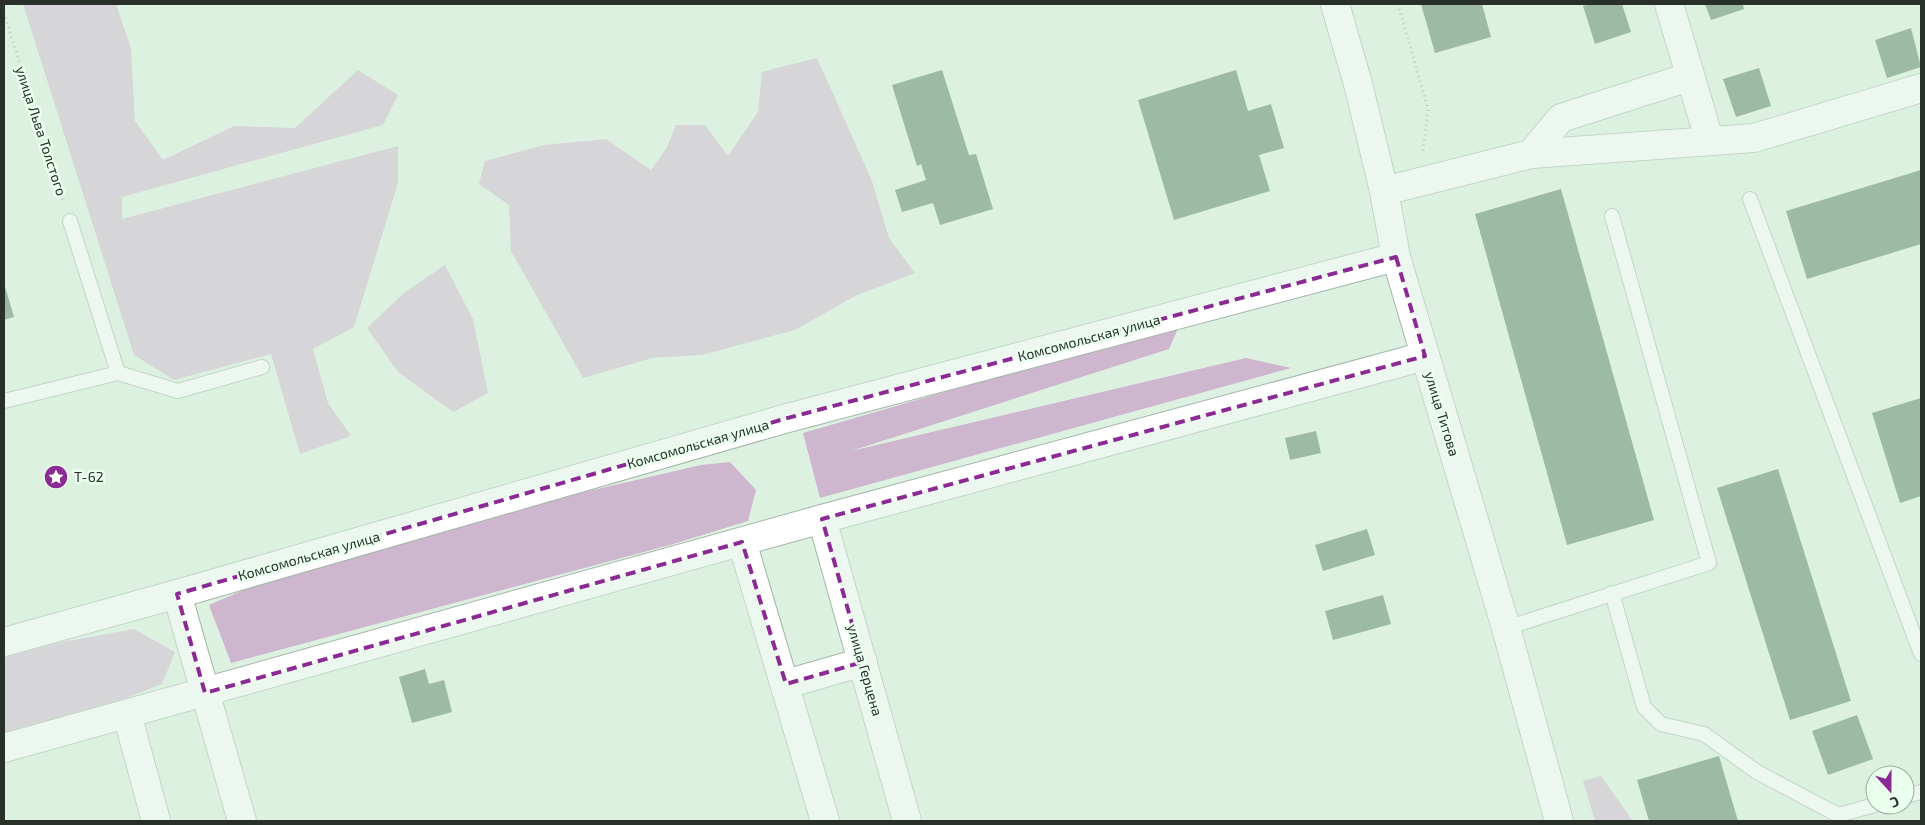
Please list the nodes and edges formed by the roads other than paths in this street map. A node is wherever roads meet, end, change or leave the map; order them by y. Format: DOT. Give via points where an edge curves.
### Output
graph roads {
  1 [pos="1335,4"];
  2 [pos="1669,4"];
  3 [pos="1689,77"];
  4 [pos="1921,88"];
  5 [pos="1709,139"];
  6 [pos="1531,154"];
  7 [pos="1384,191"];
  8 [pos="1750,199"];
  9 [pos="1612,216"];
  10 [pos="70,221"];
  11 [pos="1396,257"];
  12 [pos="1425,356"];
  13 [pos="262,367"];
  14 [pos="118,373"];
  15 [pos="4,401"];
  16 [pos="822,519"];
  17 [pos="742,542"];
  18 [pos="1612,593"];
  19 [pos="176,594"];
  20 [pos="1506,628"];
  21 [pos="4,642"];
  22 [pos="1921,654"];
  23 [pos="863,662"];
  24 [pos="786,684"];
  25 [pos="205,693"];
  26 [pos="127,714"];
  27 [pos="4,748"];
  28 [pos="1865,808"];
  29 [pos="156,821"];
  30 [pos="242,821"];
  31 [pos="826,821"];
  32 [pos="907,821"];
  33 [pos="1559,821"];
  1 -- 7 [label="street, улица Титова"];
  2 -- 3 [label="street"];
  3 -- 5 [label="street"];
  3 -- 6 [label="street" via="1561,118"];
  4 -- 5 [label="street" via="1754,138"];
  5 -- 6 [label="street"];
  6 -- 7 [label="street"];
  7 -- 11 [label="street, улица Титова"];
  8 -- 22 [label="lane"];
  9 -- 18 [label="lane" via="1709,563"];
  10 -- 14 [label="lane"];
  11 -- 12 [label="street, улица Титова"];
  11 -- 19 [label="street, Комсомольская улица" via="784,419"];
  12 -- 16 [label="street"];
  12 -- 20 [label="street, улица Титова"];
  13 -- 14 [label="lane" via="178,391"];
  14 -- 15 [label="lane"];
  16 -- 17 [label="street"];
  16 -- 23 [label="street, улица Герцена"];
  17 -- 24 [label="street"];
  17 -- 25 [label="street"];
  18 -- 20 [label="lane"];
  18 -- 28 [label="lane" via="1644,707 1661,724 1704,734 1757,772 1838,815"];
  19 -- 21 [label="street, Комсомольская улица"];
  19 -- 25 [label="street"];
  20 -- 33 [label="street, улица Титова"];
  23 -- 24 [label="street"];
  23 -- 32 [label="street, улица Герцена"];
  24 -- 31 [label="street"];
  25 -- 26 [label="street"];
  25 -- 30 [label="street"];
  26 -- 27 [label="street"];
  26 -- 29 [label="street"];
}
